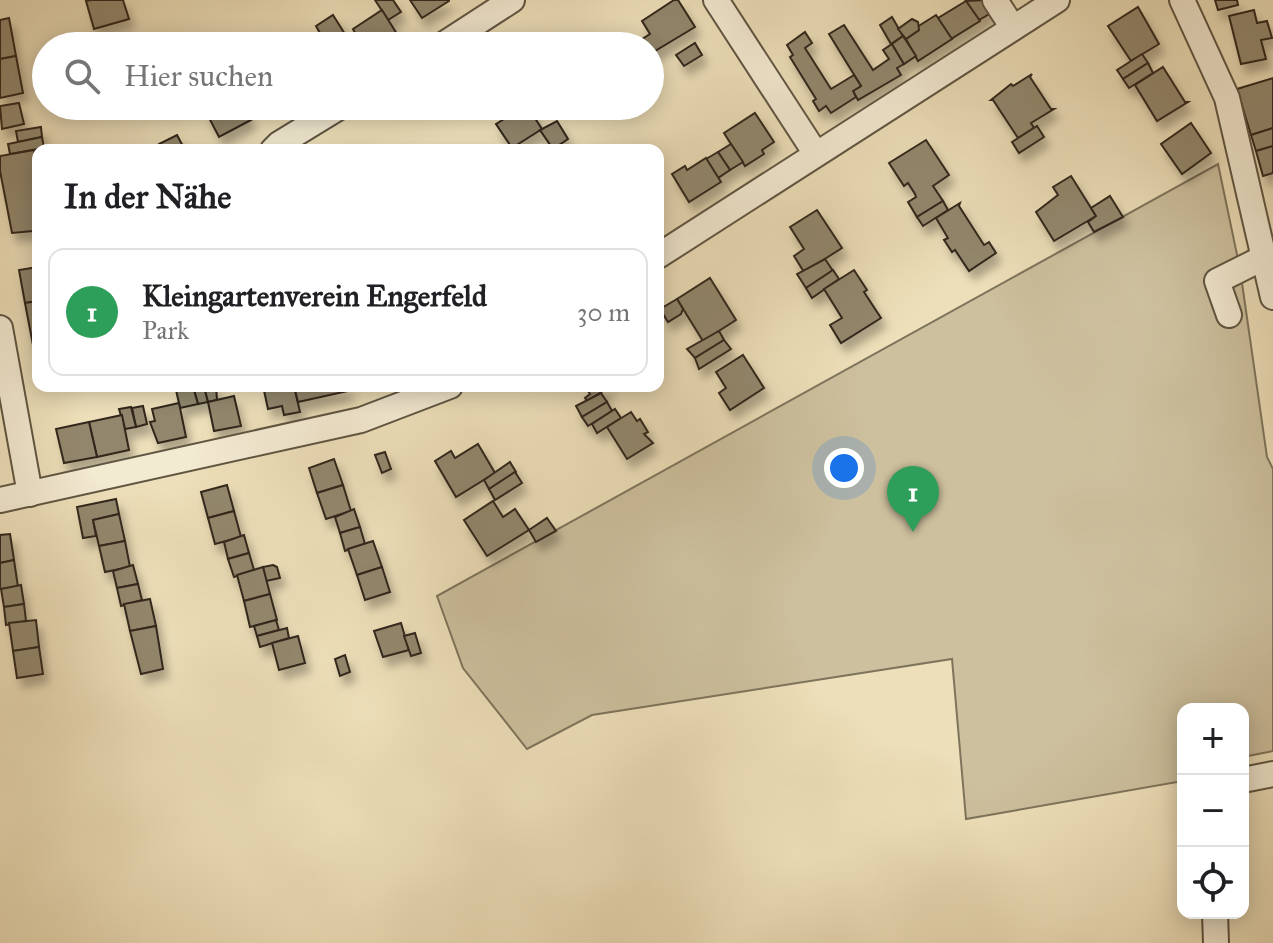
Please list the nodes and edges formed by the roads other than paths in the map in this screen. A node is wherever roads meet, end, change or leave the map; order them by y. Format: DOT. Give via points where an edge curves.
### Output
graph roads {
  1 [pos="512,0"];
  2 [pos="716,0"];
  3 [pos="995,0"];
  4 [pos="1057,0"];
  5 [pos="1182,0"];
  6 [pos="1013,28"];
  7 [pos="463,32"];
  8 [pos="318,120"];
  9 [pos="279,144"];
  10 [pos="816,154"];
  11 [pos="664,252"];
  12 [pos="1263,258"];
  13 [pos="1273,297"];
  14 [pos="1229,315"];
  15 [pos="0,328"];
  16 [pos="434,392"];
  17 [pos="30,494"];
  18 [pos="0,500"];
  19 [pos="1273,774"];
  20 [pos="1249,779"];
  21 [pos="1215,919"];
  22 [pos="1216,943"];
  1 -- 7 [label="street"];
  2 -- 10 [label="street"];
  3 -- 6 [label="street"];
  4 -- 6 [label="street"];
  5 -- 12 [label="street" via="1227,98"];
  6 -- 10 [label="street"];
  8 -- 9 [label="street"];
  10 -- 11 [label="street"];
  12 -- 13 [label="street"];
  12 -- 14 [label="street" via="1217,281"];
  15 -- 17 [label="street"];
  16 -- 17 [label="street" via="361,420"];
  17 -- 18 [label="street"];
  19 -- 20 [label="street"];
  21 -- 22 [label="street"];
}
